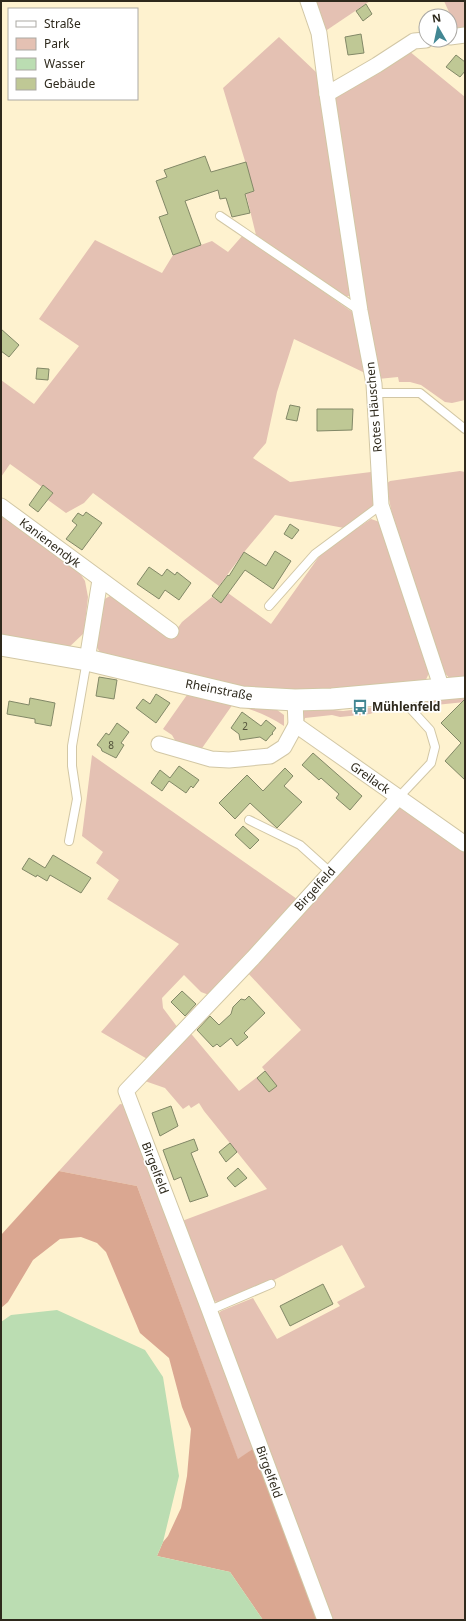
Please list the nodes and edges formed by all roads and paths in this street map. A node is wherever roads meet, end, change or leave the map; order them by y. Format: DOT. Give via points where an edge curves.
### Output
graph roads {
  1 [pos="308,1"];
  2 [pos="418,41"];
  3 [pos="326,94"];
  4 [pos="220,216"];
  5 [pos="360,311"];
  6 [pos="374,393"];
  7 [pos="465,429"];
  8 [pos="381,505"];
  9 [pos="1,506"];
  10 [pos="100,580"];
  11 [pos="269,606"];
  12 [pos="171,631"];
  13 [pos="1,645"];
  14 [pos="87,660"];
  15 [pos="465,687"];
  16 [pos="442,689"];
  17 [pos="397,694"];
  18 [pos="294,700"];
  19 [pos="296,725"];
  20 [pos="159,744"];
  21 [pos="398,798"];
  22 [pos="249,820"];
  23 [pos="69,841"];
  24 [pos="465,844"];
  25 [pos="330,872"];
  26 [pos="271,1284"];
  27 [pos="210,1310"];
  28 [pos="325,1620"];
  1 -- 3 [label="street, Rotes Häuschen" via="319,34"];
  2 -- 3 [label="street"];
  3 -- 5 [label="street, Rotes Häuschen"];
  4 -- 5 [label="lane"];
  5 -- 6 [label="street, Rotes Häuschen"];
  6 -- 7 [label="lane" via="420,393"];
  6 -- 8 [label="street, Rotes Häuschen"];
  8 -- 11 [label="lane" via="315,554"];
  8 -- 16 [label="street, Rotes Häuschen"];
  9 -- 10 [label="street, Kanienendyk"];
  10 -- 12 [label="street, Kanienendyk"];
  10 -- 14 [label="street"];
  13 -- 14 [label="main road, Rheinstraße"];
  14 -- 18 [label="main road, Rheinstraße" via="242,697"];
  14 -- 23 [label="lane" via="72,746 77,799"];
  15 -- 16 [label="main road, Rheinstraße"];
  16 -- 17 [label="main road, Rheinstraße"];
  17 -- 18 [label="main road, Rheinstraße"];
  17 -- 21 [label="lane" via="430,730 435,747 431,763"];
  18 -- 19 [label="street"];
  19 -- 20 [label="street" via="284,747 270,756 211,759"];
  19 -- 21 [label="street, Greilack"];
  21 -- 24 [label="street, Greilack"];
  21 -- 25 [label="street, Birgelfeld"];
  22 -- 25 [label="lane" via="300,845"];
  25 -- 27 [label="street, Birgelfeld" via="253,958 126,1091"];
  26 -- 27 [label="lane"];
  27 -- 28 [label="street, Birgelfeld"];
}
